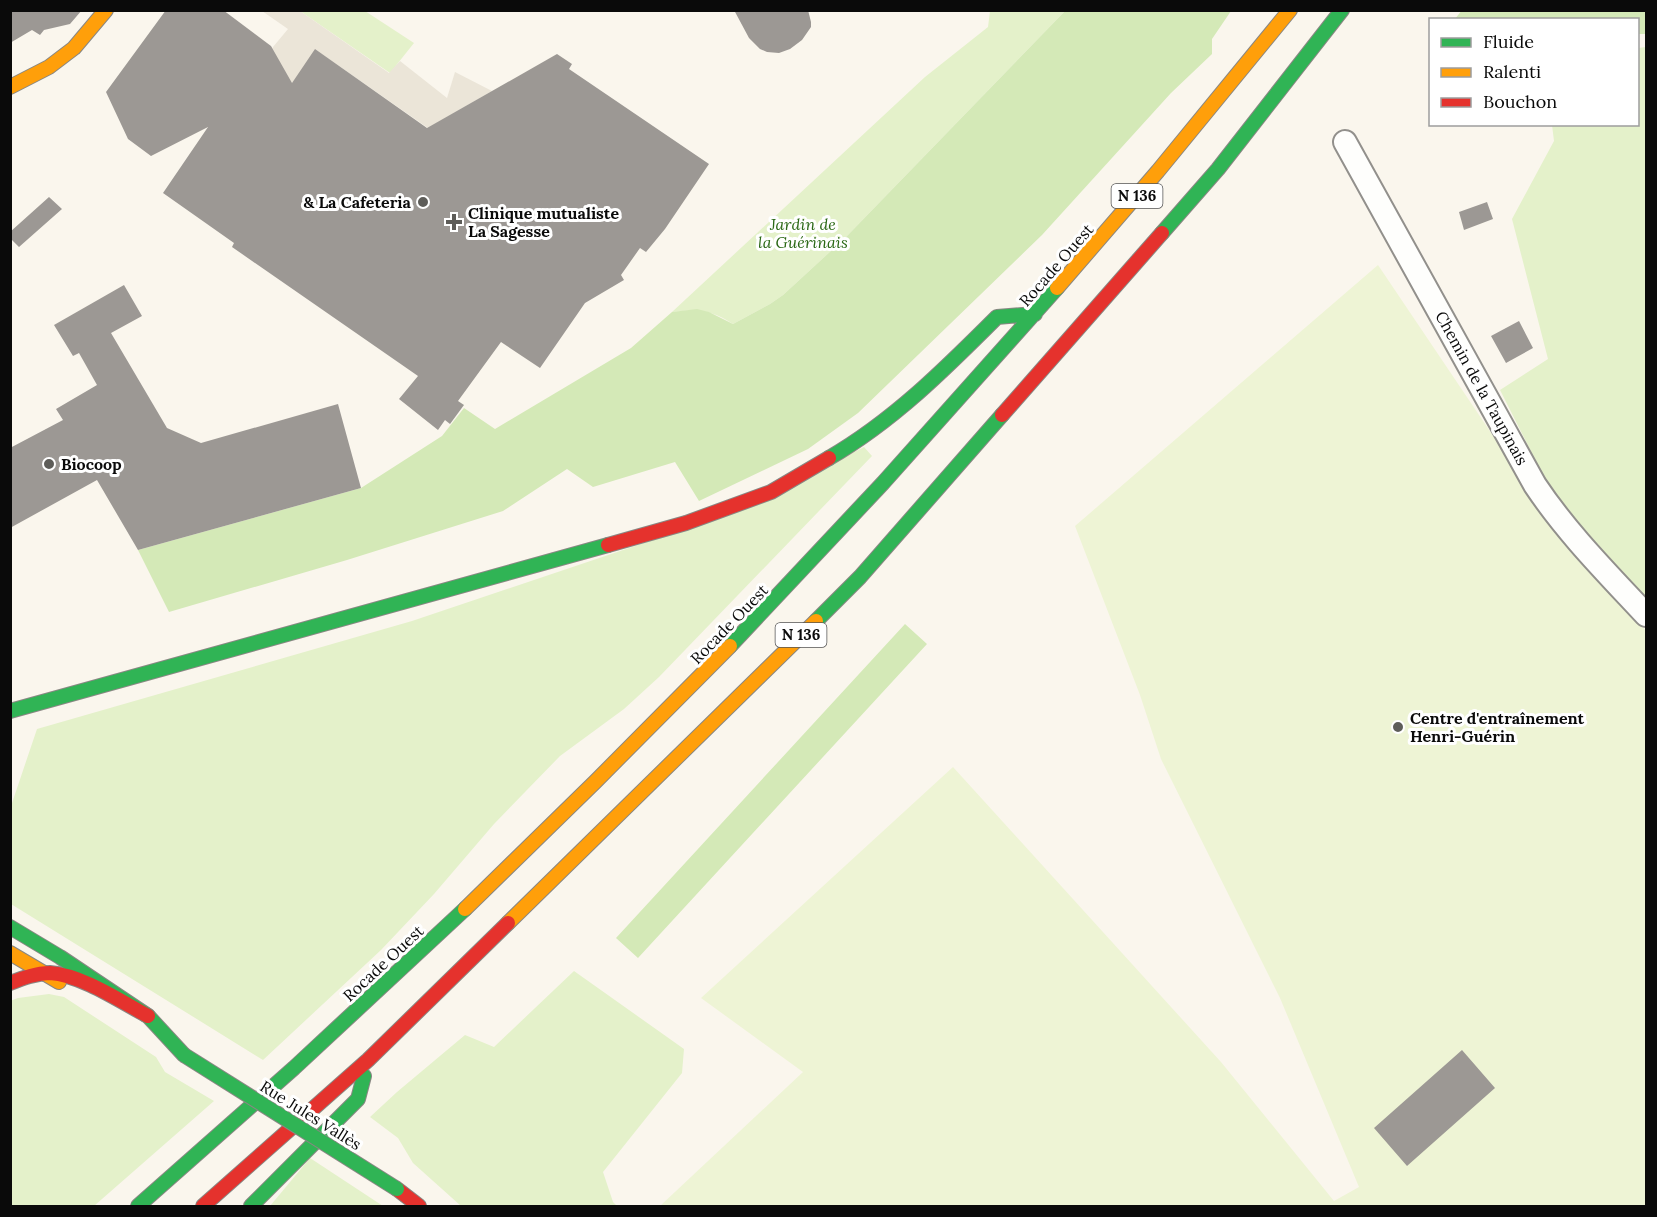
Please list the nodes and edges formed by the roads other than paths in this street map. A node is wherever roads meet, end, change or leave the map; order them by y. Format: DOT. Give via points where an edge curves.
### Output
graph roads {
  1 [pos="106,10"];
  2 [pos="1290,10"];
  3 [pos="1342,10"];
  4 [pos="10,87"];
  5 [pos="1345,142"];
  6 [pos="1035,314"];
  7 [pos="1647,615"];
  8 [pos="133,678"];
  9 [pos="10,711"];
  10 [pos="10,722"];
  11 [pos="10,927"];
  12 [pos="10,953"];
  13 [pos="43,973"];
  14 [pos="10,983"];
  15 [pos="83,996"];
  16 [pos="148,1016"];
  17 [pos="144,1032"];
  18 [pos="184,1055"];
  19 [pos="368,1060"];
  20 [pos="138,1206"];
  21 [pos="203,1206"];
  22 [pos="251,1206"];
  23 [pos="419,1206"];
  1 -- 4 [label="main road" via="74,48 49,67"];
  2 -- 6 [label="main road, Rocade Ouest / N 136"];
  3 -- 19 [label="main road, N 136" via="1218,169 860,577"];
  5 -- 7 [label="street, Chemin de la Taupinais" via="1535,485 1578,542"];
  6 -- 8 [label="main road" via="997,316 901,408 857,442 771,492 686,523"];
  6 -- 20 [label="main road, Rocade Ouest / N 136" via="824,549 640,740 417,954"];
  8 -- 9 [label="main road"];
  8 -- 10 [label="main road"];
  11 -- 16 [label="main road, Rue Jules Vallès"];
  12 -- 13 [label="main road"];
  13 -- 14 [label="main road"];
  13 -- 15 [label="main road"];
  13 -- 16 [label="main road" via="72,978"];
  16 -- 18 [label="main road, Rue Jules Vallès"];
  17 -- 18 [label="main road, Rue Jules Vallès"];
  18 -- 23 [label="main road, Rue Jules Vallès, bridge"];
  19 -- 21 [label="main road, N 136"];
  19 -- 22 [label="main road" via="358,1099"];
}
